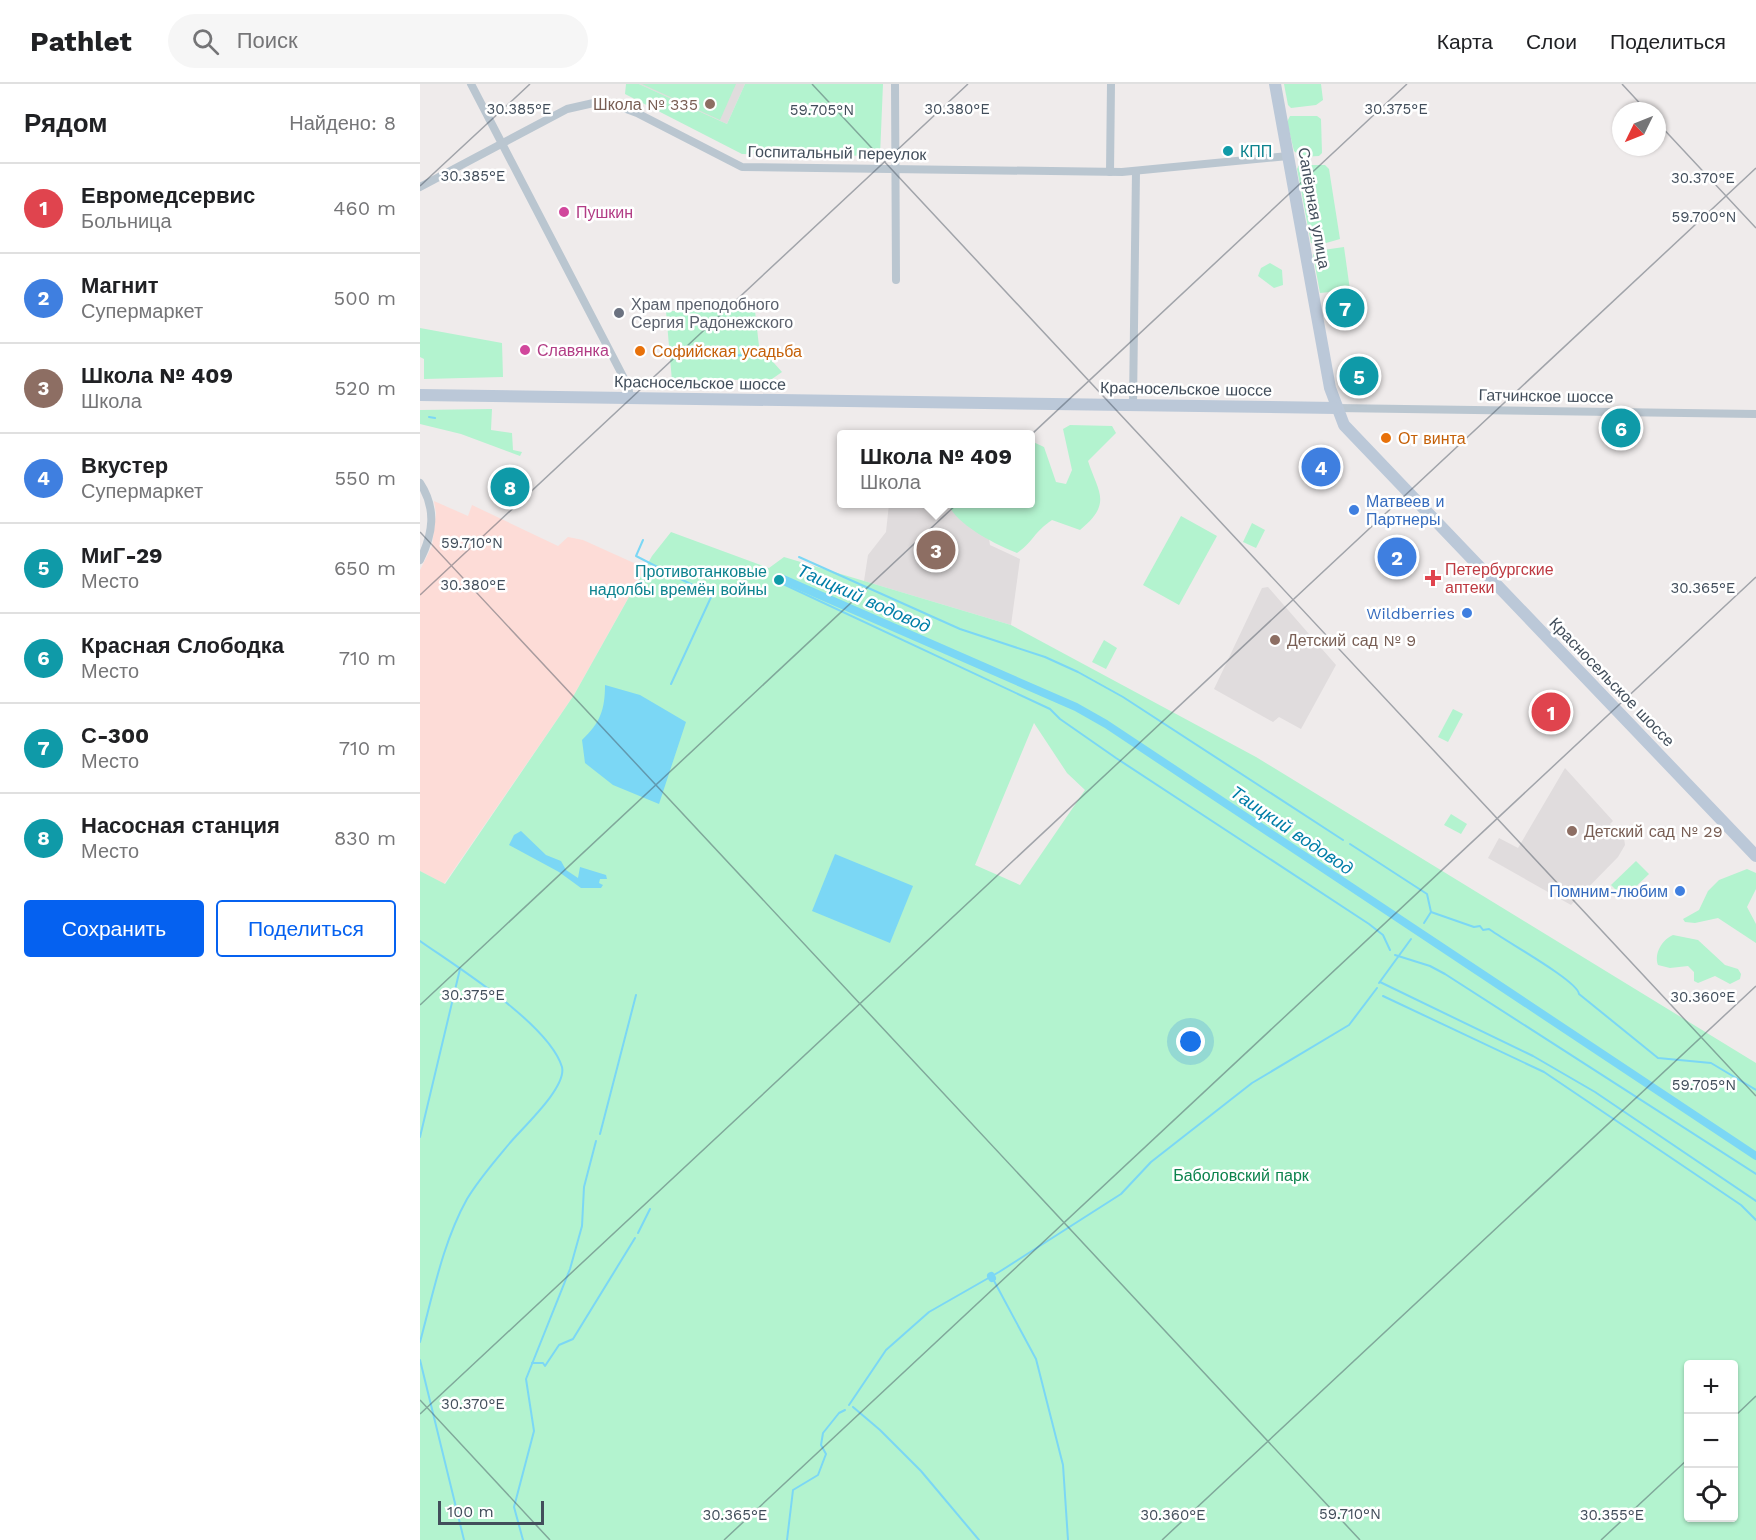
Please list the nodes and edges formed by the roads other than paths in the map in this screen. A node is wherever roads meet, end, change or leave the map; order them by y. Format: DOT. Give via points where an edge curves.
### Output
graph roads {
  1 [pos="471,84"];
  2 [pos="895,84"];
  3 [pos="1111,84"];
  4 [pos="1275,84"];
  5 [pos="501,144"];
  6 [pos="1288,156"];
  7 [pos="894,170"];
  8 [pos="1136,171"];
  9 [pos="1110,172"];
  10 [pos="420,187"];
  11 [pos="896,280"];
  12 [pos="420,395"];
  13 [pos="630,398"];
  14 [pos="1133,404"];
  15 [pos="1336,408"];
  16 [pos="1756,414"];
  17 [pos="420,483"];
  18 [pos="420,560"];
  19 [pos="1756,856"];
  1 -- 5 [label="street"];
  2 -- 7 [label="street"];
  3 -- 9 [label="street"];
  4 -- 6 [label="main road, Сапёрная улица"];
  5 -- 7 [label="street, Госпитальный переулок" via="567,109 598,102 637,113 742,167"];
  5 -- 10 [label="street, Госпитальный переулок"];
  5 -- 13 [label="street" via="624,378"];
  6 -- 8 [label="street, Госпитальный переулок"];
  6 -- 15 [label="main road, Сапёрная улица"];
  7 -- 9 [label="street, Госпитальный переулок"];
  7 -- 11 [label="street"];
  8 -- 9 [label="street, Госпитальный переулок"];
  8 -- 14 [label="street"];
  12 -- 13 [label="main road, Красносельское шоссе"];
  13 -- 14 [label="main road, Красносельское шоссе"];
  14 -- 15 [label="main road, Красносельское шоссе"];
  15 -- 16 [label="street, Гатчинское шоссе"];
  15 -- 19 [label="main road, Красносельское шоссе" via="1347,429"];
  17 -- 18 [label="street" via="432,518 428,545"];
}
